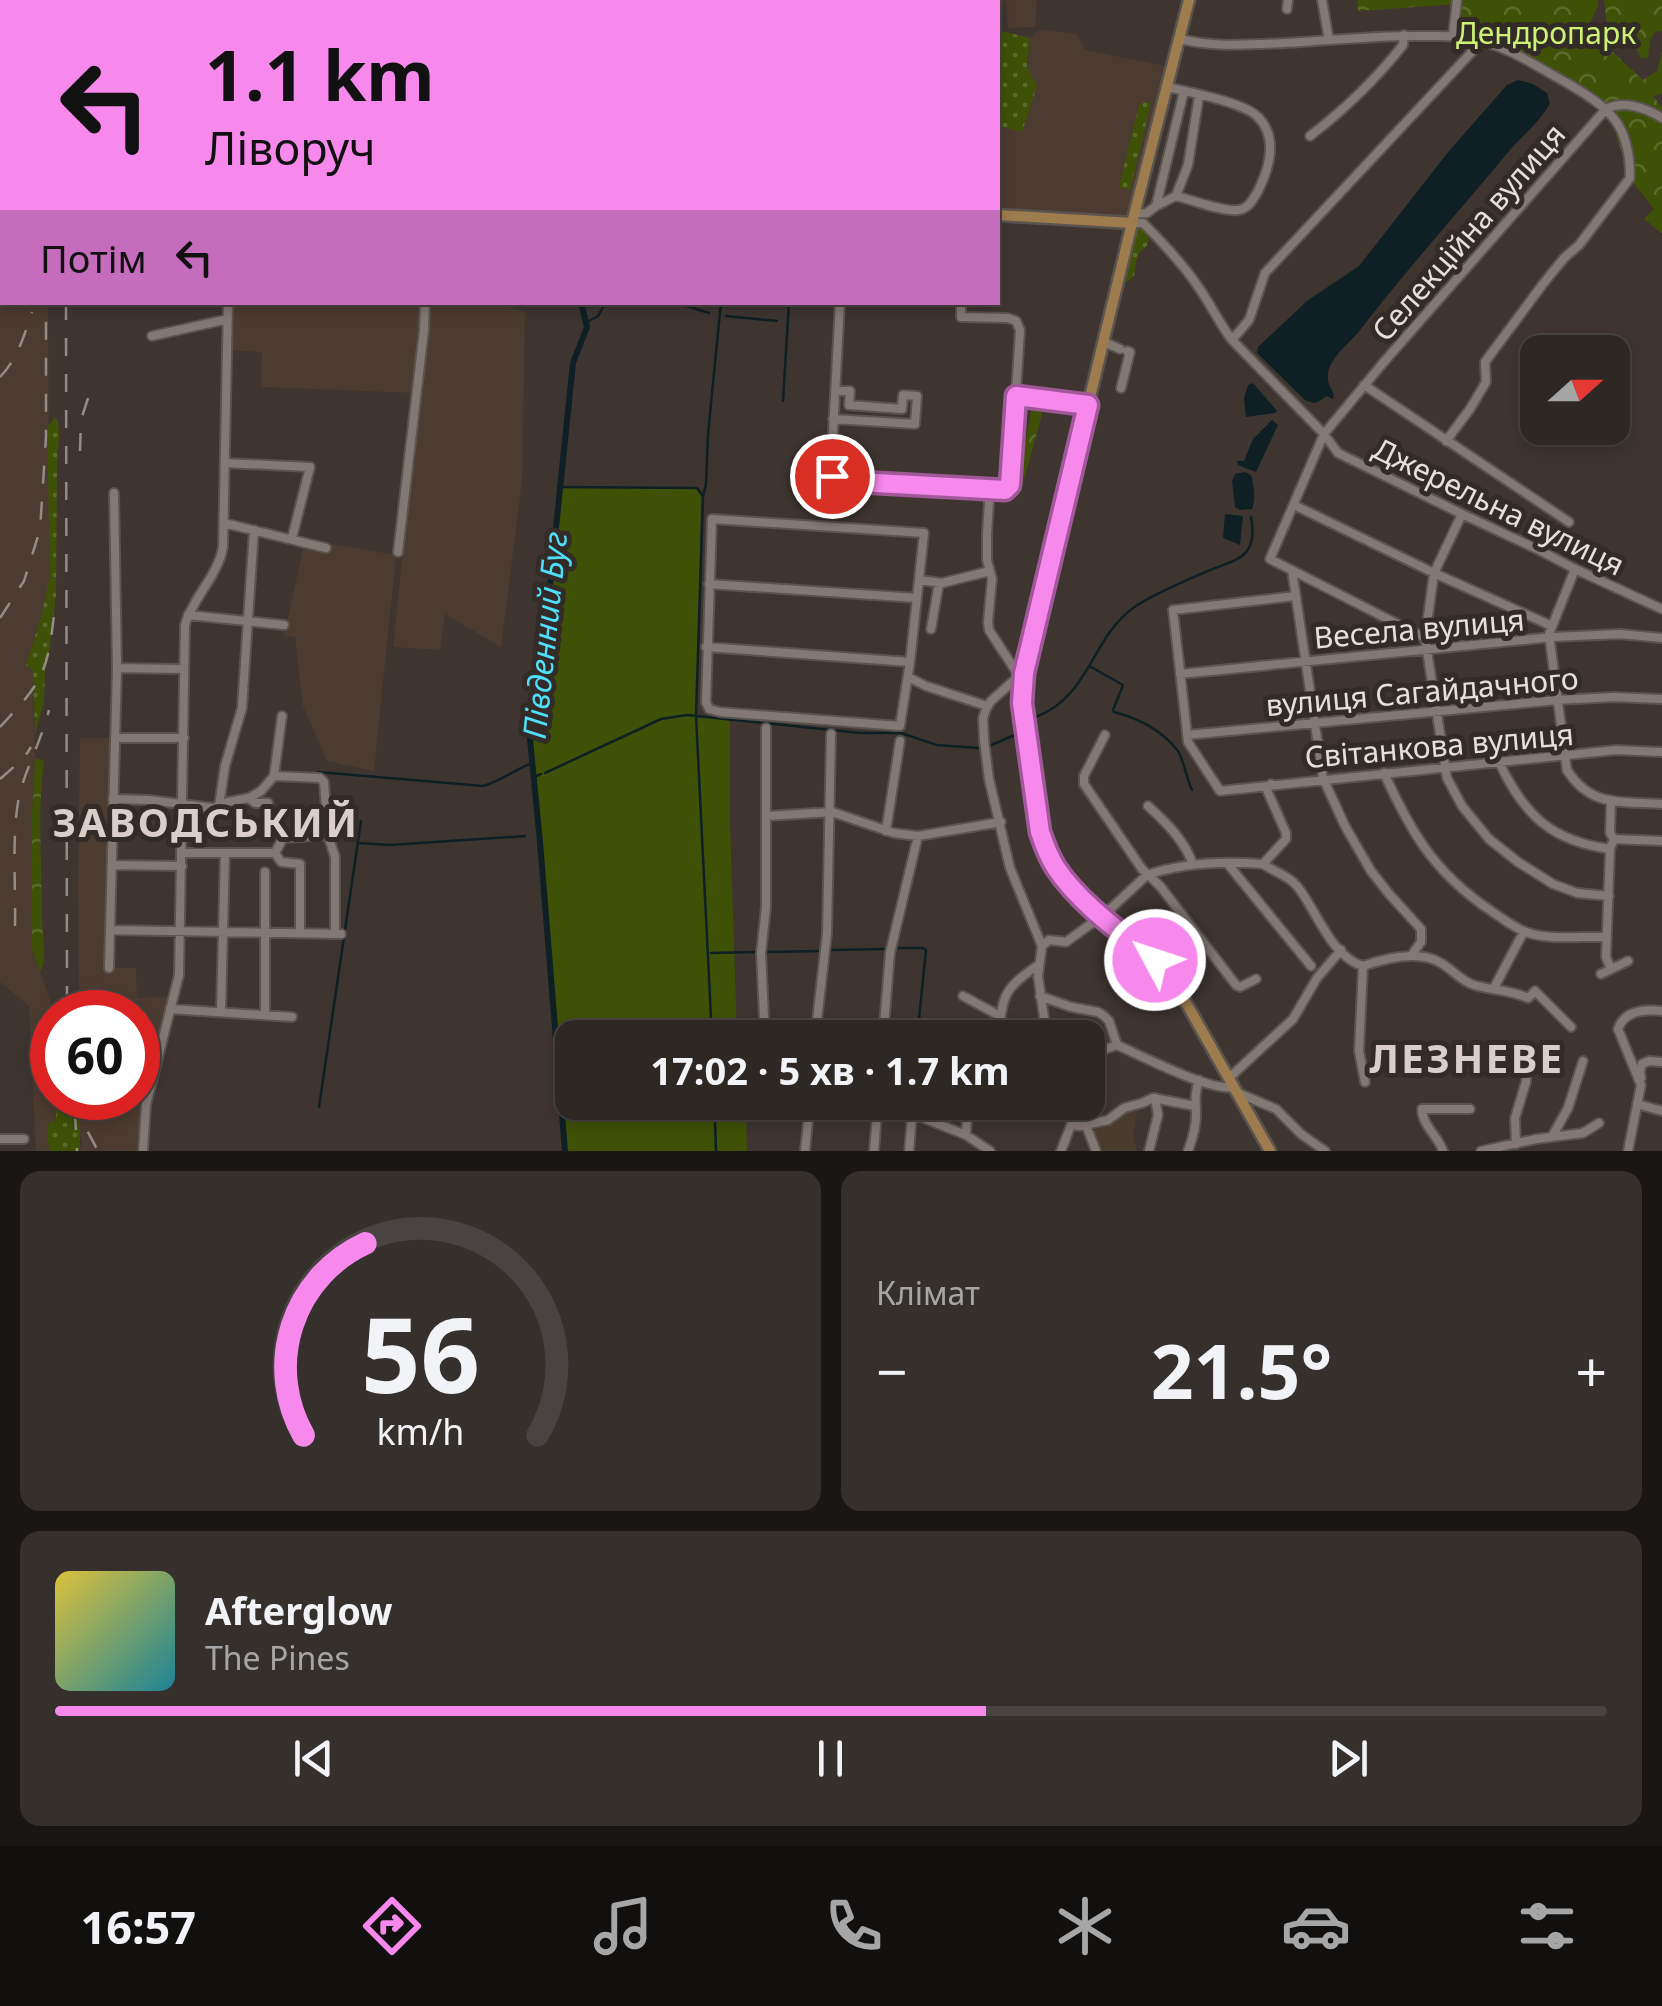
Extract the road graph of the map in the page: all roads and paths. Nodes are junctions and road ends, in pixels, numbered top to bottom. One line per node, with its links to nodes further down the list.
1 (1190, 0): 6 (main road)
2 (1322, 0): 7 (street)
3 (1457, 0): 5 (street)
4 (1404, 35): 5 (street); 7 (street); 14 (street)
5 (1454, 35): 8 (street)
6 (1179, 39): 7 (street); 9 (main road)
7 (1329, 40)
8 (1482, 41): 12 (street); 25 (street)
9 (1167, 87): 10 (street); 18 (main road)
10 (1184, 92): 11 (street); 16 (street)
11 (1199, 96): 15 (street); 15 (street)
12 (1606, 109): 13 (street); 27 (street, Селекційна вулиця); 34 (street)
13 (1662, 118)
14 (1310, 136)
15 (1176, 196): 16 (street)
16 (1155, 208): 18 (street)
17 (1000, 215): 18 (main road)
18 (1133, 218): 25 (street, Джерельна вулиця); 26 (main road)
19 (228, 305): 23 (street)
20 (425, 305): 45 (street)
21 (840, 305): 29 (street)
22 (962, 305): 30 (street)
23 (228, 319): 24 (street); 35 (street)
24 (152, 336)
25 (1232, 340): 33 (street, Джерельна вулиця)
26 (1104, 342): 28 (street); 31 (main road)
27 (1364, 385): 33 (street, Селекційна вулиця); 34 (street)
28 (1121, 388)
29 (835, 391): 32 (street); 32 (street)
30 (1016, 396): 31 (street); 32 (street)
31 (1088, 405): 72 (main road)
32 (834, 418)
33 (1324, 434): 38 (street, Селекційна вулиця); 39 (street, Джерельна вулиця)
34 (1446, 441): 41 (street)
35 (225, 463): 40 (street); 43 (street)
36 (114, 493): 68 (street)
37 (990, 502): 48 (street)
38 (1294, 505): 47 (street, Селекційна вулиця); 49 (street)
39 (1462, 514): 46 (street, Джерельна вулиця); 49 (street)
40 (224, 522): 42 (street); 56 (street)
41 (1569, 522)
42 (254, 530): 43 (street); 57 (street)
43 (292, 538): 44 (street)
44 (326, 548)
45 (398, 552)
46 (1574, 569): 55 (street, Джерельна вулиця); 59 (street)
47 (1292, 570): 53 (street); 61 (street)
48 (990, 571): 51 (street); 72 (street)
49 (1434, 573): 59 (street); 61 (street)
50 (918, 580): 51 (street); 52 (street); 54 (street)
51 (938, 583): 60 (street)
52 (709, 584): 54 (street); 64 (street)
53 (1296, 596): 66 (street); 70 (street)
54 (916, 598): 67 (street)
55 (1662, 610)
56 (188, 615): 57 (street); 69 (street)
57 (247, 620): 58 (street); 100 (street)
58 (284, 625)
59 (1552, 626): 63 (street)
60 (931, 628)
61 (1425, 638): 65 (street)
62 (1662, 638): 63 (street, Весела вулиця)
63 (1549, 639): 65 (street, Весела вулиця); 74 (street)
64 (706, 647): 67 (street); 71 (street)
65 (1428, 648): 66 (street, Весела вулиця); 76 (street)
66 (1304, 661): 70 (street, Весела вулиця); 78 (street)
67 (910, 662): 71 (street)
68 (118, 668): 69 (street); 83 (street)
69 (184, 668): 84 (street)
70 (1180, 674): 82 (street)
71 (908, 677): 75 (street)
72 (1021, 677): 75 (street); 121 (main road)
73 (1662, 698): 74 (street, вулиця Сагайдачного)
74 (1557, 700): 76 (street, вулиця Сагайдачного); 87 (street)
75 (987, 706): 104 (street)
76 (1436, 712): 78 (street, вулиця Сагайдачного); 89 (street)
77 (282, 716): 91 (street)
78 (1314, 723): 82 (street, вулиця Сагайдачного); 92 (street)
79 (766, 728): 103 (street)
80 (831, 734): 102 (street)
81 (1105, 735): 119 (street)
82 (1187, 735): 93 (street, Світанкова вулиця)
83 (116, 738): 84 (street); 95 (street)
84 (184, 738): 97 (street)
85 (900, 741): 105 (street)
86 (1662, 752): 87 (street, Світанкова вулиця)
87 (1564, 756): 88 (street, Світанкова вулиця); 96 (street)
88 (1499, 762): 89 (street, Світанкова вулиця); 109 (street)
89 (1444, 766): 90 (street, Світанкова вулиця); 120 (street)
90 (1384, 773): 92 (street, Світанкова вулиця); 127 (street)
91 (274, 776): 94 (street); 106 (street)
92 (1323, 778): 93 (street, Світанкова вулиця); 131 (street)
93 (1271, 784): 114 (street)
94 (249, 798): 98 (street); 100 (street)
95 (113, 799): 97 (street); 115 (street)
96 (1611, 802): 99 (street); 109 (street)
97 (183, 804): 100 (street); 111 (street)
98 (268, 804)
99 (1662, 804)
100 (219, 806)
101 (1148, 806): 116 (street)
102 (830, 812): 103 (street); 105 (street); 150 (street)
103 (766, 816): 149 (street)
104 (1000, 822): 107 (street); 129 (street)
105 (886, 831): 107 (street)
106 (328, 835): 110 (street); 126 (street)
107 (918, 836): 151 (street)
108 (1662, 841): 109 (street)
109 (1612, 844): 120 (street)
110 (276, 852): 112 (street); 126 (street)
111 (182, 853): 112 (street); 117 (street)
112 (225, 853): 124 (street)
113 (1227, 863): 114 (street); 116 (street); 134 (street)
114 (1263, 864): 130 (street)
115 (112, 865): 117 (street); 122 (street)
116 (1193, 865): 119 (street)
117 (182, 866): 123 (street)
118 (265, 872): 125 (street)
119 (1147, 875): 121 (street); 139 (street)
120 (1609, 896): 128 (street)
121 (1102, 916): 129 (street); 163 (main road)
122 (110, 930): 123 (street); 136 (street)
123 (181, 930): 124 (street); 143 (street)
124 (223, 930): 125 (street); 144 (street)
125 (265, 932): 126 (street); 146 (street)
126 (300, 932)
127 (1524, 932): 128 (street); 140 (street)
128 (1607, 937): 137 (street)
129 (1042, 946): 133 (street)
130 (1341, 950): 135 (street); 163 (street)
131 (1410, 956): 135 (street); 140 (street)
132 (1628, 960): 137 (street)
133 (1037, 966): 142 (street); 147 (street)
134 (1311, 966)
135 (1364, 966): 161 (street)
136 (109, 968)
137 (1611, 969): 138 (street)
138 (1600, 974)
139 (1256, 979)
140 (1494, 988): 154 (street)
141 (963, 996): 147 (street)
142 (1040, 996): 153 (street); 155 (street)
143 (170, 1009): 144 (street); 184 (street)
144 (221, 1011): 146 (street)
145 (1662, 1011): 162 (street)
146 (265, 1016): 148 (street)
147 (1000, 1016): 152 (street)
148 (292, 1017)
149 (764, 1020)
150 (818, 1020)
151 (884, 1020)
152 (1000, 1020)
153 (1044, 1020)
154 (1571, 1027)
155 (1118, 1045): 156 (street); 160 (street)
156 (1105, 1049)
157 (1527, 1058): 183 (street)
158 (1583, 1061): 180 (street)
159 (1662, 1062): 162 (street)
160 (1199, 1080): 163 (street); 166 (street)
161 (1365, 1082)
162 (1641, 1085): 165 (street)
163 (1234, 1086): 193 (main road); 194 (street)
164 (1155, 1098): 166 (street); 178 (street); 191 (street)
165 (1638, 1104): 168 (street); 197 (street)
166 (1195, 1106): 192 (street)
167 (1470, 1110): 195 (street)
168 (1662, 1111)
169 (808, 1120): 185 (street)
170 (877, 1120): 186 (street)
171 (912, 1120): 187 (street)
172 (923, 1120): 179 (street)
173 (967, 1120): 179 (street)
174 (1068, 1120): 176 (street)
175 (1084, 1120): 178 (street)
176 (1072, 1121): 178 (street); 189 (street)
177 (1599, 1123): 180 (street)
178 (1086, 1125): 190 (street)
179 (966, 1135): 188 (street)
180 (1551, 1137): 183 (street)
181 (0, 1139): 182 (street)
182 (24, 1139)
183 (1516, 1144): 196 (street)
184 (143, 1151)
185 (805, 1151)
186 (874, 1151)
187 (909, 1151)
188 (990, 1151)
189 (1060, 1151)
190 (1096, 1151)
191 (1149, 1151)
192 (1189, 1151)
193 (1270, 1151)
194 (1326, 1151)
195 (1443, 1151)
196 (1481, 1151)
197 (1628, 1151)

